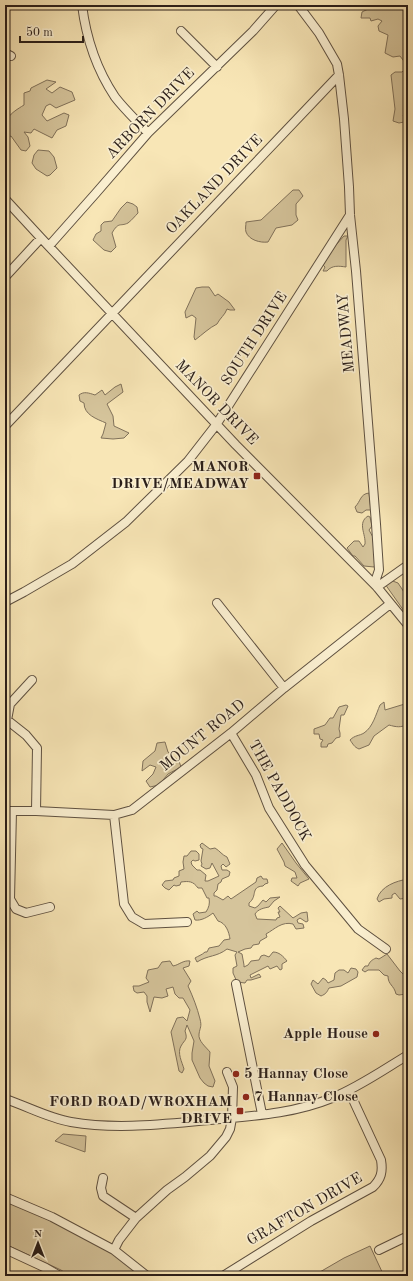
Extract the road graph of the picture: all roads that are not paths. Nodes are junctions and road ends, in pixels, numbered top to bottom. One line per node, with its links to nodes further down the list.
1 (82, 5): 7 (street)
2 (276, 5): 5 (street, ARBORN DRIVE)
3 (298, 5): 6 (street, MEADWAY)
4 (181, 31): 5 (street)
5 (217, 67): 7 (street, ARBORN DRIVE)
6 (339, 75): 9 (street, MEADWAY); 13 (street, OAKLAND DRIVE)
7 (148, 133): 11 (street, ARBORN DRIVE)
8 (5, 199): 10 (street, MANOR DRIVE)
9 (350, 216): 14 (street, SOUTH DRIVE); 17 (street, MEADWAY)
10 (41, 238): 11 (street, MANOR DRIVE); 12 (street)
11 (49, 246): 13 (street, MANOR DRIVE)
12 (5, 277)
13 (111, 314): 14 (street, MANOR DRIVE); 15 (street, OAKLAND DRIVE)
14 (216, 425): 17 (street, MANOR DRIVE); 18 (street, SOUTH DRIVE)
15 (5, 426)
16 (408, 565): 17 (street)
17 (377, 587): 20 (street, MANOR DRIVE)
18 (5, 602)
19 (217, 603): 23 (street)
20 (390, 604): 21 (street, MANOR DRIVE); 23 (street, MOUNT ROAD)
21 (408, 625)
22 (32, 680): 26 (street)
23 (284, 688): 24 (street, MOUNT ROAD)
24 (230, 733): 27 (street, MOUNT ROAD); 30 (street, THE PADDOCK)
25 (8, 811): 26 (street, MOUNT ROAD); 28 (street)
26 (36, 811): 27 (street, MOUNT ROAD)
27 (114, 815): 29 (street)
28 (50, 907)
29 (187, 922)
30 (386, 949)
31 (236, 984): 36 (street)
32 (408, 1055): 34 (street)
33 (227, 1072): 37 (street)
34 (349, 1091): 36 (street); 48 (street, GRAFTON DRIVE)
35 (5, 1099): 37 (street)
36 (262, 1114): 37 (street)
37 (232, 1118): 40 (street)
38 (103, 1178): 40 (street)
39 (5, 1197): 43 (street)
40 (136, 1218): 43 (street)
41 (408, 1236): 44 (street)
42 (5, 1249): 45 (street)
43 (114, 1250): 47 (street)
44 (379, 1250)
45 (45, 1272): 46 (street)
46 (60, 1276)
47 (147, 1276)
48 (224, 1276)

